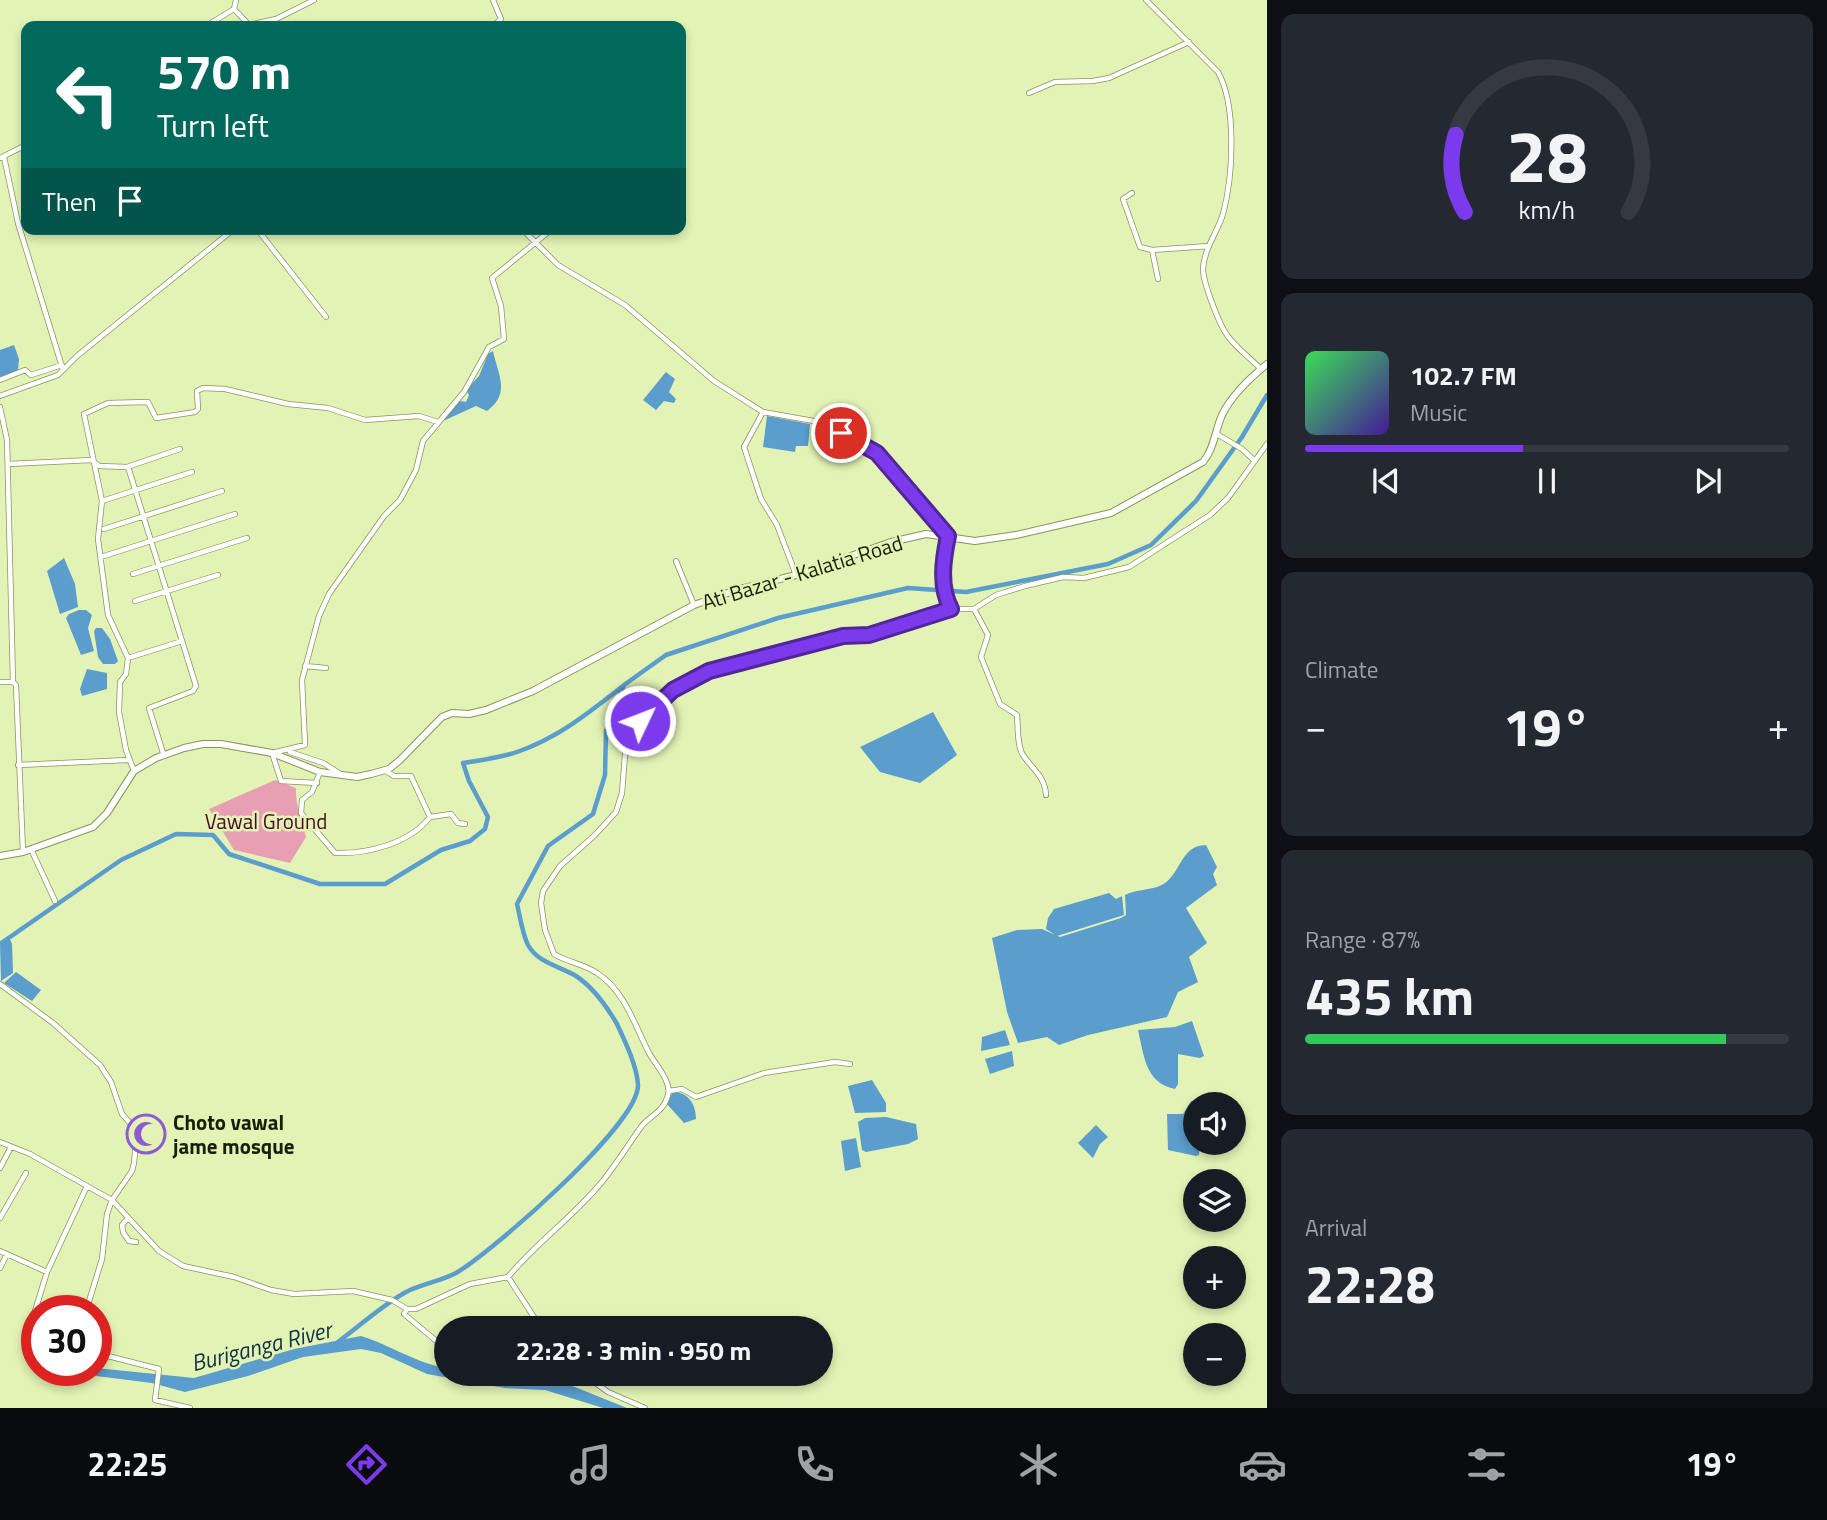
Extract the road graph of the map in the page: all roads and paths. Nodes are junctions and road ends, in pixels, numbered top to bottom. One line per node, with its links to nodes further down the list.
1 (236, 0): 5 (street)
2 (314, 0): 8 (street)
3 (493, 0): 9 (street)
4 (1146, 0): 10 (street)
5 (234, 9): 6 (street); 7 (street)
6 (214, 21)
7 (245, 21)
8 (268, 21)
9 (498, 21)
10 (1189, 42): 11 (street); 22 (street)
11 (1029, 93)
12 (21, 148): 13 (street)
13 (2, 158): 15 (street)
14 (1132, 193): 23 (street)
15 (21, 233)
16 (22, 235): 26 (street)
17 (227, 235): 26 (street)
18 (262, 235): 25 (street)
19 (530, 235): 21 (street)
20 (544, 235): 21 (street)
21 (537, 241): 31 (street); 32 (street)
22 (1210, 246): 23 (street); 27 (street)
23 (1152, 250): 24 (street)
24 (1158, 279)
25 (326, 317)
26 (63, 367): 28 (street); 29 (street)
27 (1265, 368): 33 (main road, Ati Bazar - Kalatia Road)
28 (0, 380)
29 (0, 396)
30 (0, 407): 38 (street)
31 (763, 412): 47 (street); 55 (street)
32 (438, 422): 37 (street); 63 (street)
33 (1217, 434): 36 (street); 47 (main road, Ati Bazar - Kalatia Road)
34 (1267, 444): 36 (street)
35 (180, 449): 39 (street)
36 (1255, 461): 60 (street)
37 (94, 462): 38 (street); 39 (street); 43 (street)
38 (8, 464): 66 (street)
39 (127, 467): 41 (street)
40 (192, 472): 41 (street)
41 (136, 490): 43 (street); 45 (street)
42 (222, 491): 45 (street)
43 (102, 501): 50 (street)
44 (235, 514): 49 (street)
45 (144, 515): 46 (street); 49 (street)
46 (104, 529)
47 (948, 536): 55 (main road, Ati Bazar - Kalatia Road); 59 (street)
48 (247, 538): 52 (street)
49 (151, 541): 50 (street); 52 (street)
50 (101, 557): 62 (street)
51 (676, 561): 58 (street)
52 (159, 566): 53 (street); 56 (street)
53 (133, 574)
54 (218, 575): 56 (street)
55 (796, 575): 58 (main road, Ati Bazar - Kalatia Road)
56 (167, 591): 57 (street); 61 (street)
57 (135, 601)
58 (694, 605): 72 (main road, Ati Bazar - Kalatia Road)
59 (951, 609): 60 (street); 86 (street)
60 (974, 609): 77 (street)
61 (182, 641): 62 (street); 69 (street)
62 (128, 659): 70 (street)
63 (305, 666): 64 (street); 67 (street)
64 (326, 668)
65 (0, 682): 66 (street)
66 (13, 682): 71 (street)
67 (286, 751): 68 (street); 75 (street)
68 (272, 753): 69 (main road); 74 (main road, Ati Bazar - Kalatia Road); 76 (street)
69 (164, 756): 73 (main road)
70 (128, 760): 71 (street); 73 (street)
71 (18, 765): 81 (street)
72 (384, 770): 75 (main road, Ati Bazar - Kalatia Road); 78 (street)
73 (134, 771): 80 (main road)
74 (320, 772): 75 (main road, Ati Bazar - Kalatia Road); 76 (street)
75 (343, 776)
76 (317, 783): 78 (street)
77 (1046, 795)
78 (430, 817): 79 (street)
79 (465, 824)
80 (31, 849): 81 (main road); 83 (street)
81 (23, 852): 82 (main road)
82 (0, 856)
83 (55, 901)
84 (0, 984): 92 (street)
85 (850, 1064): 86 (street)
86 (669, 1091): 100 (street)
87 (0, 1142): 88 (street)
88 (12, 1147): 89 (street); 91 (street)
89 (0, 1168)
90 (26, 1173): 93 (street)
91 (86, 1186): 92 (street); 99 (street)
92 (112, 1200): 94 (street); 102 (street)
93 (0, 1218)
94 (128, 1218): 95 (street); 103 (street)
95 (136, 1242)
96 (0, 1251): 97 (street)
97 (7, 1254): 98 (street); 99 (street)
98 (0, 1268)
99 (47, 1272): 101 (street)
100 (508, 1277): 103 (street); 104 (street)
101 (40, 1295)
102 (91, 1295)
103 (405, 1308): 105 (street)
104 (533, 1316)
105 (434, 1339)
106 (112, 1357): 108 (street)
107 (600, 1386): 109 (street)
108 (190, 1408)
109 (645, 1408)

